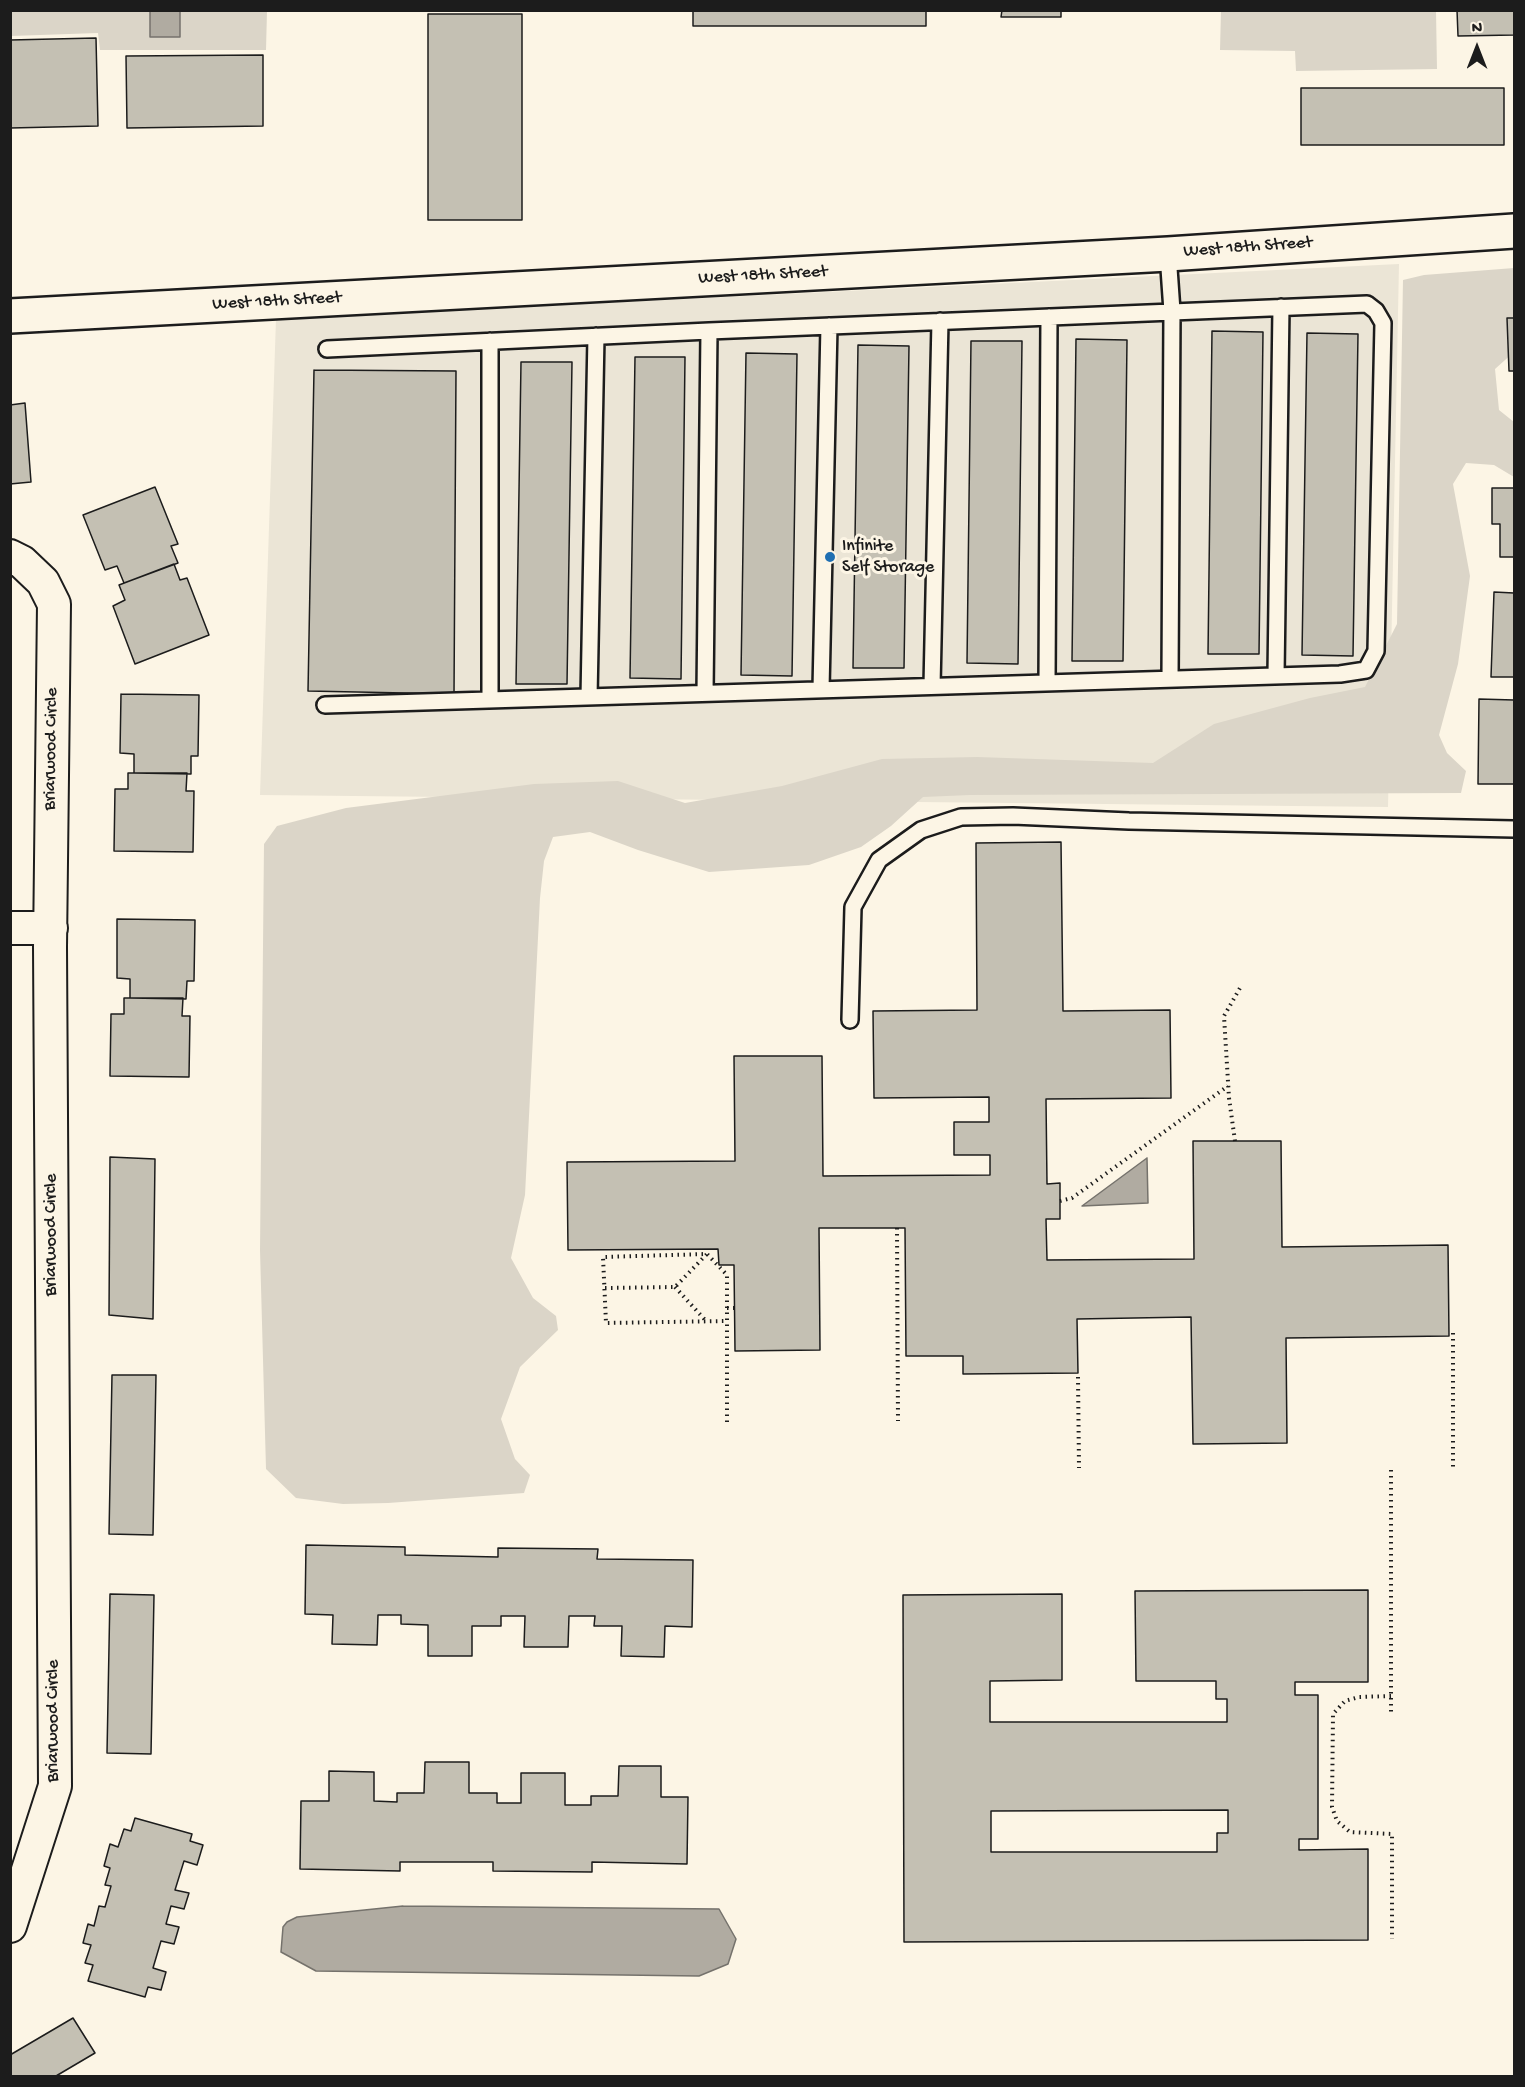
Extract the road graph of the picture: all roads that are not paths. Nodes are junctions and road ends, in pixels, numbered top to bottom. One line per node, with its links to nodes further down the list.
1 (1515, 231): 2 (street, West 18th Street)
2 (1168, 254): 4 (lane); 5 (street, West 18th Street)
3 (1281, 307): 4 (lane); 14 (lane); 14 (lane)
4 (1172, 311): 6 (lane); 15 (lane)
5 (10, 316)
6 (1049, 317): 7 (lane); 16 (lane)
7 (940, 321): 8 (lane); 17 (lane)
8 (830, 326): 9 (lane); 18 (lane)
9 (709, 331): 10 (lane); 19 (lane)
10 (596, 336): 11 (lane); 20 (lane)
11 (490, 341): 12 (lane); 21 (lane)
12 (327, 349)
13 (10, 556): 25 (street, Briarwood Circle)
14 (1276, 675): 15 (lane)
15 (1170, 679): 16 (lane)
16 (1047, 682): 17 (lane)
17 (932, 686): 18 (lane)
18 (821, 689): 19 (lane)
19 (705, 693): 20 (lane)
20 (589, 697): 21 (lane)
21 (490, 700): 22 (lane)
22 (325, 705)
23 (1515, 828): 26 (lane)
24 (10, 928): 25 (street)
25 (51, 928): 27 (street, Briarwood Circle)
26 (850, 1020)
27 (10, 1926)

